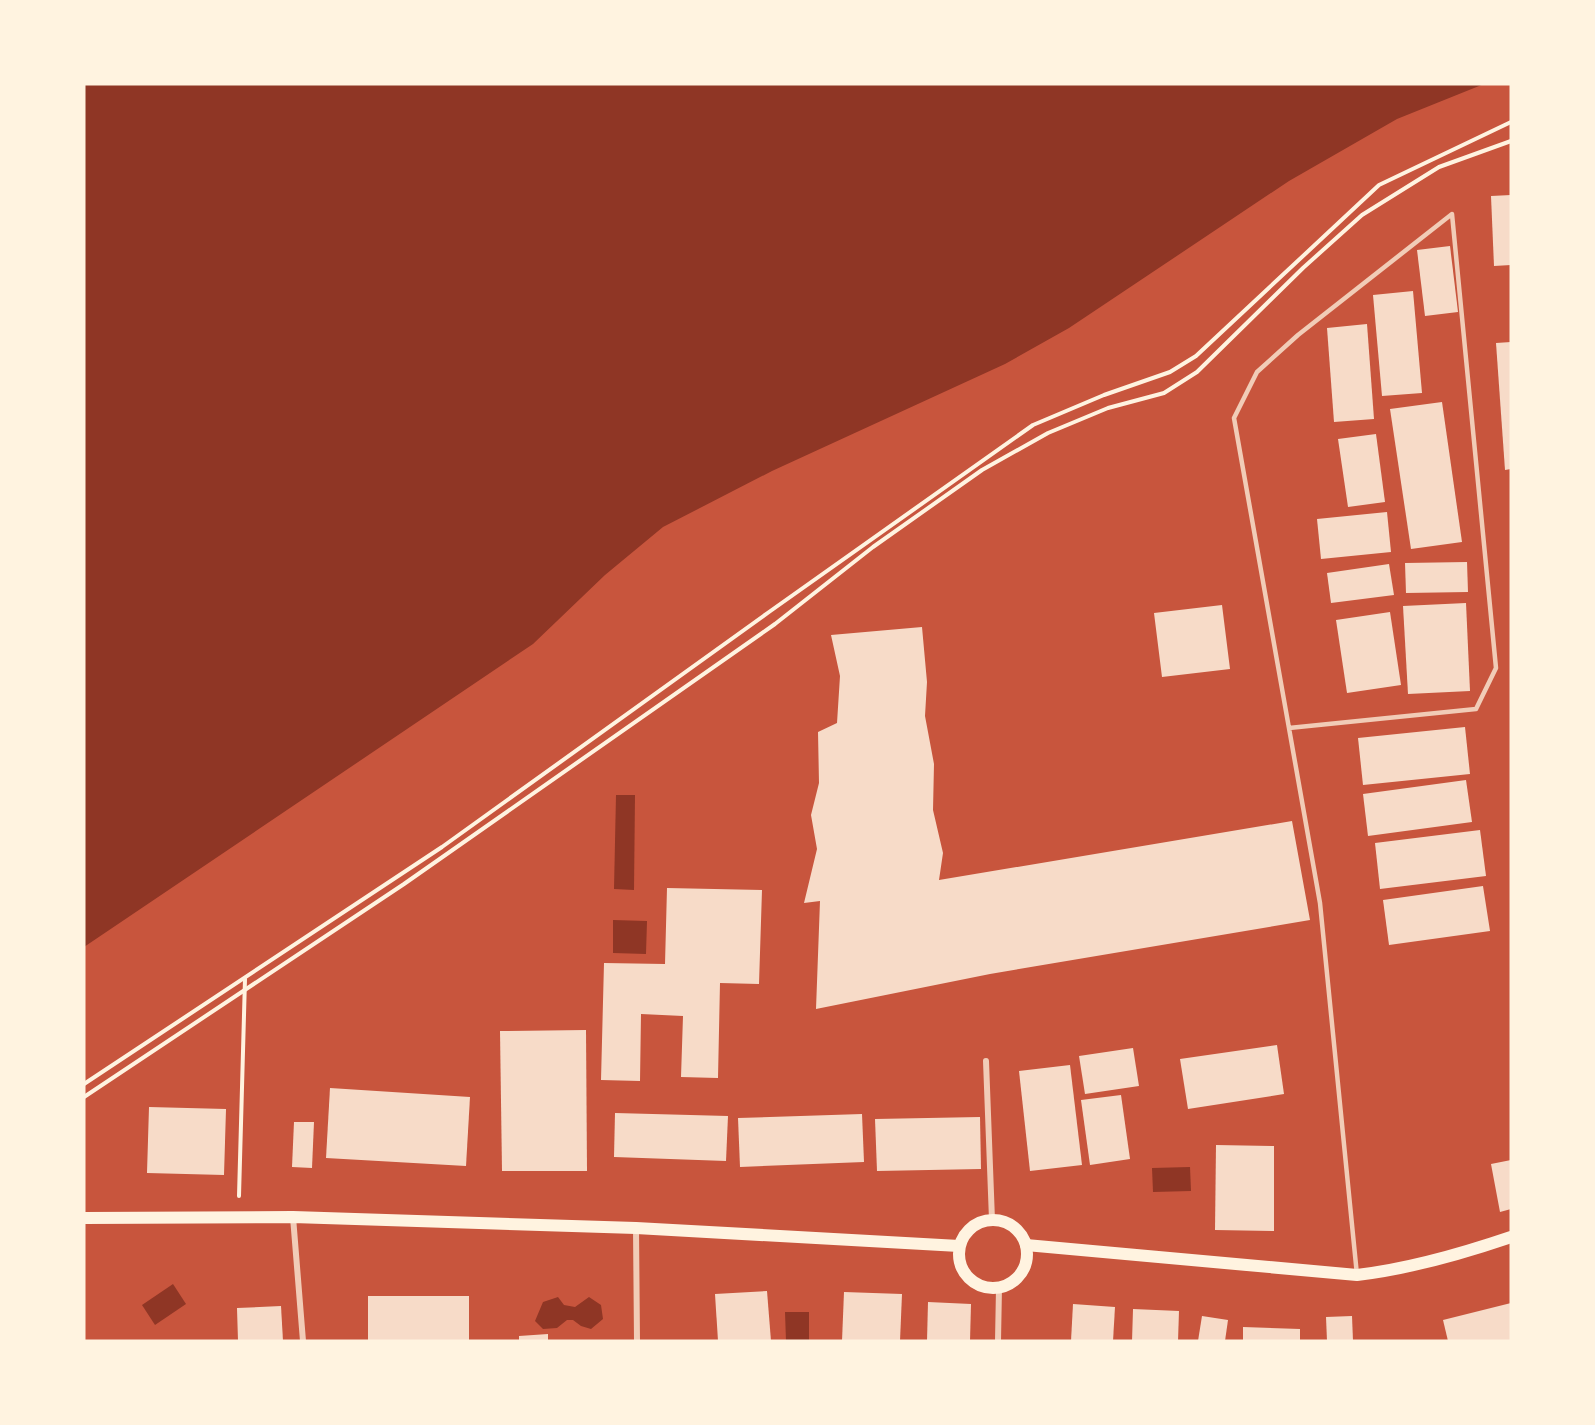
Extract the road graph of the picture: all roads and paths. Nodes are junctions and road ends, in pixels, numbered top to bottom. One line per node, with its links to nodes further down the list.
1 (1511, 122): 4 (path)
2 (1511, 141): 5 (path)
3 (1289, 728): 3 (lane); 17 (lane)
4 (245, 979): 5 (path); 7 (path)
5 (245, 989): 8 (path); 11 (path)
6 (986, 1062): 12 (street)
7 (84, 1084)
8 (84, 1097)
9 (293, 1217): 11 (main road); 13 (main road); 19 (street)
10 (84, 1218): 11 (main road)
11 (239, 1218)
12 (992, 1220): 15 (main road); 16 (main road)
13 (636, 1228): 16 (main road); 20 (street)
14 (1511, 1237): 17 (main road)
15 (1026, 1245): 17 (main road); 18 (main road)
16 (959, 1246): 18 (main road)
17 (1357, 1275)
18 (999, 1288): 21 (street)
19 (303, 1341)
20 (637, 1341)
21 (998, 1341)

